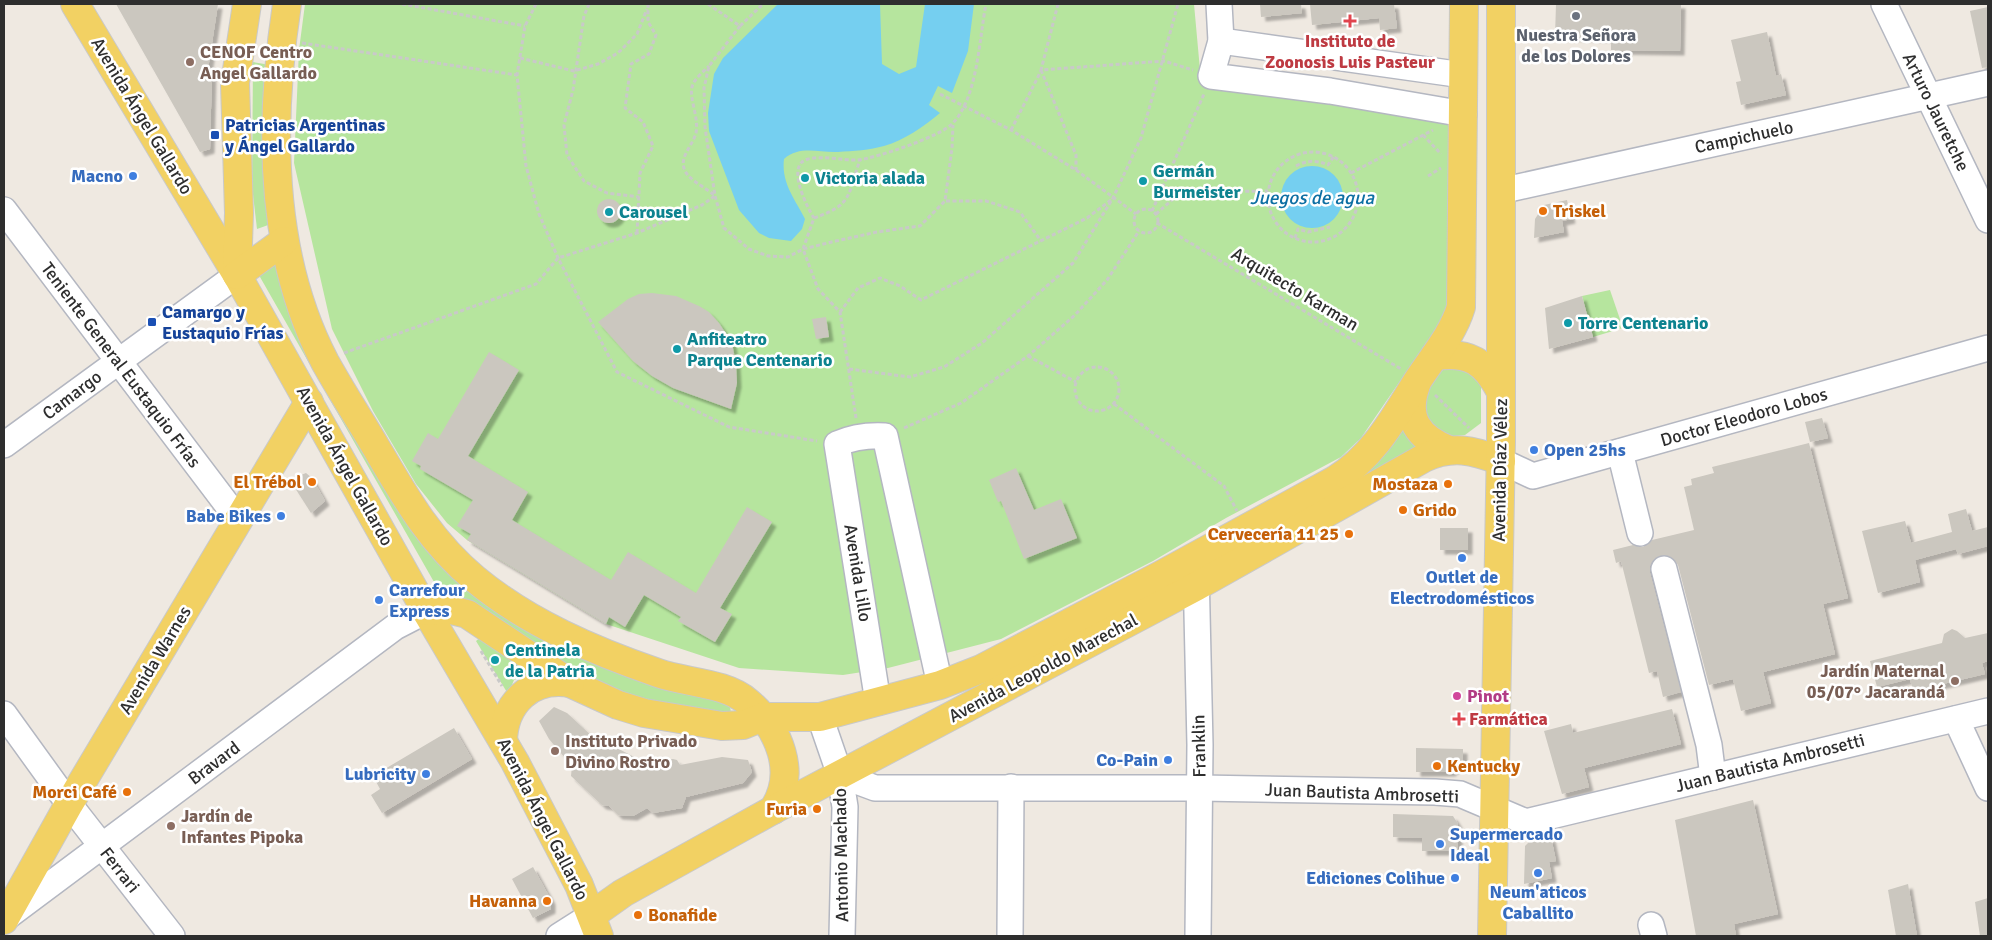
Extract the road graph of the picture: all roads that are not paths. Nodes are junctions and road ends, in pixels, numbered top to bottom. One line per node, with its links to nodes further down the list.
1 (75, 4): 20 (main road, Avenida Ángel Gallardo)
2 (247, 4): 10 (main road)
3 (287, 4): 9 (main road)
4 (1219, 4): 8 (street)
5 (1464, 4): 11 (main road)
6 (1501, 4): 15 (main road, Avenida Díaz Vélez)
7 (1884, 4): 13 (street, Arturo Jauretche)
8 (1220, 41): 11 (street); 14 (street)
9 (280, 50): 10 (main road); 19 (main road)
10 (239, 53): 20 (main road)
11 (1463, 75): 14 (main road)
12 (1988, 83): 13 (street, Campichuelo)
13 (1929, 97): 15 (street, Campichuelo); 17 (street, Arturo Jauretche)
14 (1464, 114): 18 (main road)
15 (1500, 191): 18 (main road); 25 (main road, Avenida Díaz Vélez)
16 (4, 210): 23 (street, Teniente General Eustaquio Frías)
17 (1988, 220)
18 (1463, 224): 22 (main road)
19 (284, 241): 20 (main road); 43 (main road)
20 (237, 275): 23 (street, Camargo); 26 (main road, Avenida Ángel Gallardo)
21 (1987, 353): 29 (street, Doctor Eleodoro Lobos)
22 (1435, 356): 24 (main road, Avenida Leopoldo Marechal); 25 (main road)
23 (118, 360): 27 (street, Camargo); 31 (street, Teniente General Eustaquio Frías)
24 (1419, 379): 28 (main road); 33 (main road, Avenida Leopoldo Marechal)
25 (1501, 392): 30 (main road, Avenida Díaz Vélez)
26 (309, 402): 31 (main road, Avenida Warnes); 36 (main road, Avenida Ángel Gallardo)
27 (4, 445)
28 (1449, 450): 30 (main road, Avenida Leopoldo Marechal); 35 (main road, Avenida Leopoldo Marechal)
29 (1620, 452): 30 (street, Doctor Eleodoro Lobos); 32 (street)
30 (1500, 462): 53 (main road, Avenida Díaz Vélez)
31 (238, 519): 52 (main road, Avenida Warnes)
32 (1640, 533)
33 (1196, 557): 35 (street, Franklin); 38 (main road, Avenida Leopoldo Marechal)
34 (1664, 569): 47 (street)
35 (1197, 586): 48 (main road, Avenida Leopoldo Marechal); 50 (street, Franklin)
36 (426, 612): 37 (main road); 46 (main road, Avenida Ángel Gallardo); 55 (street, Bravard)
37 (570, 684): 43 (main road, Avenida Leopoldo Marechal); 46 (main road)
38 (940, 685): 40 (main road, Avenida Leopoldo Marechal); 40 (street, Avenida Lillo)
39 (1988, 695): 47 (street)
40 (878, 702): 44 (main road, Avenida Leopoldo Marechal)
41 (1988, 711): 45 (street, Juan Bautista Ambrosetti)
42 (4, 714): 52 (street, Ferrari)
43 (763, 717): 44 (main road, Avenida Leopoldo Marechal); 54 (main road)
44 (820, 717): 48 (street, Antonio Machado)
45 (1956, 719): 47 (street, Juan Bautista Ambrosetti); 51 (street)
46 (503, 741): 57 (main road, Avenida Ángel Gallardo)
47 (1711, 762): 53 (street, Juan Bautista Ambrosetti)
48 (840, 775): 49 (street, Juan Bautista Ambrosetti); 54 (main road, Avenida Leopoldo Marechal); 60 (street, Antonio Machado)
49 (1011, 787): 50 (street, Juan Bautista Ambrosetti); 61 (street)
50 (1200, 788): 53 (street, Juan Bautista Ambrosetti); 62 (street, Franklin)
51 (1988, 788)
52 (69, 804): 55 (street, Ferrari); 56 (main road, Avenida Warnes)
53 (1493, 808): 63 (main road, Avenida Díaz Vélez)
54 (773, 810): 57 (main road, Avenida Leopoldo Marechal)
55 (102, 847): 56 (street, Bravard); 58 (street, Ferrari)
56 (4, 919)
57 (596, 926): 59 (street)
58 (172, 936)
59 (559, 936)
60 (842, 936)
61 (1010, 936)
62 (1198, 936)
63 (1492, 936)

